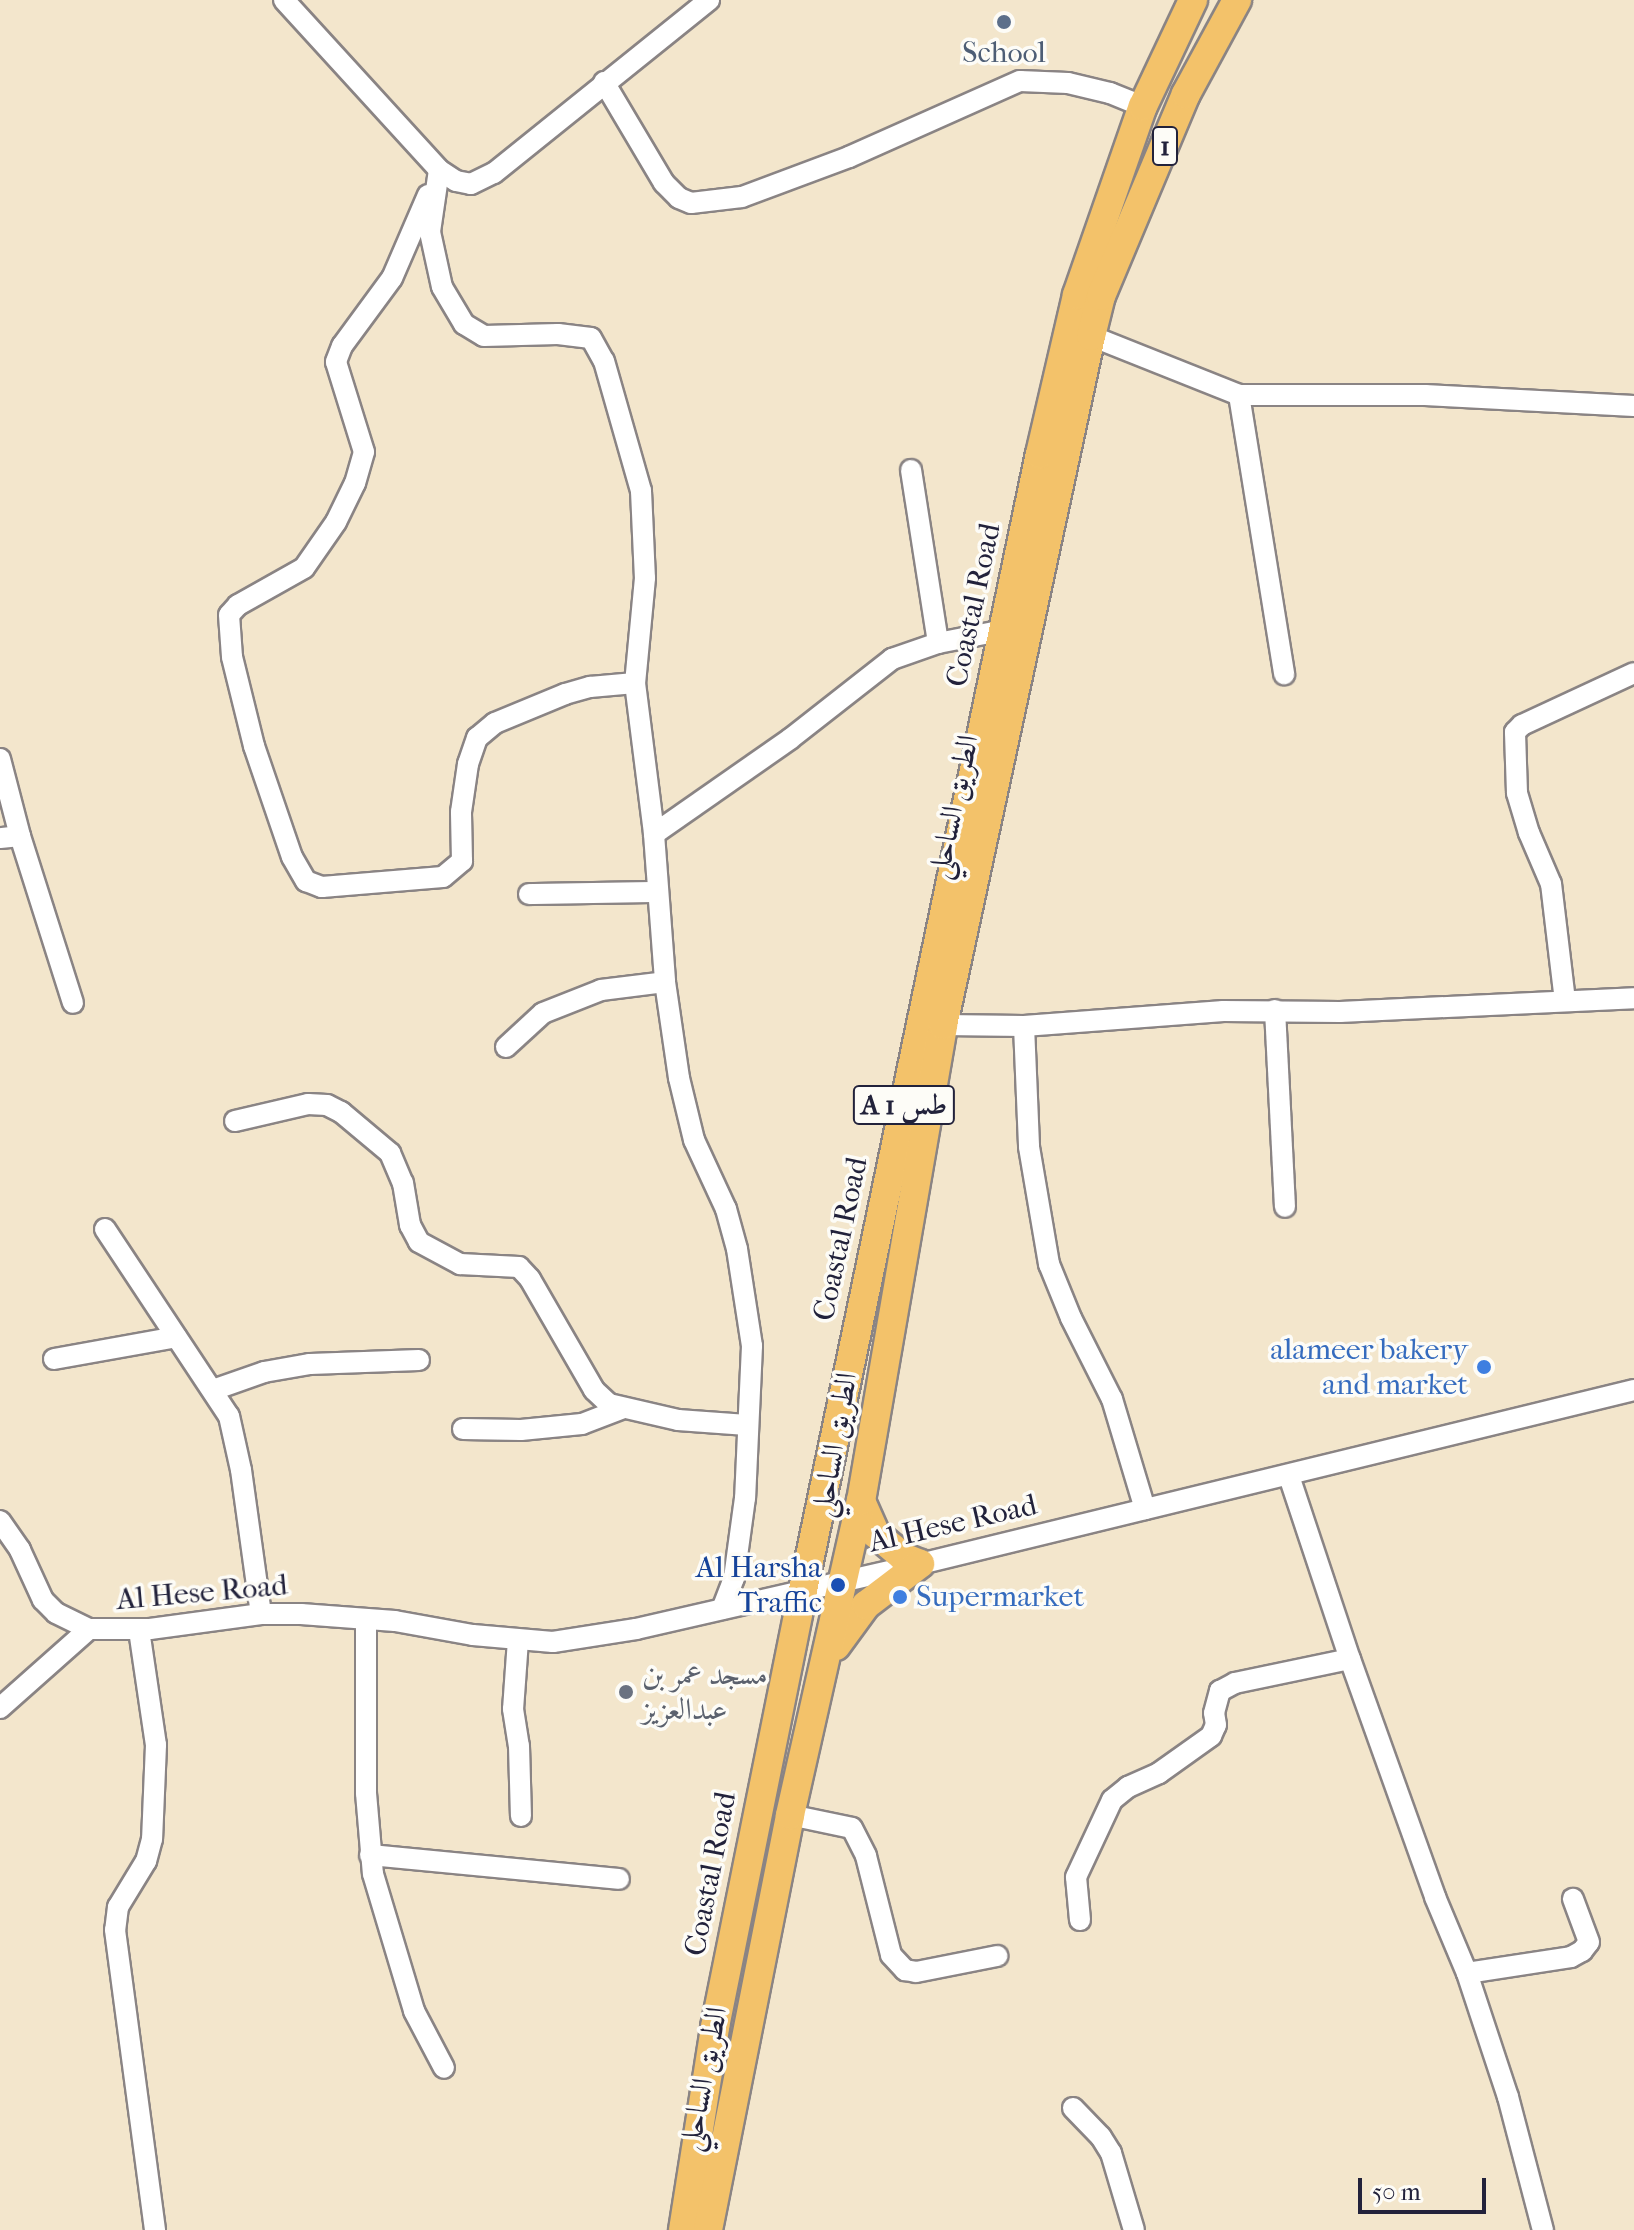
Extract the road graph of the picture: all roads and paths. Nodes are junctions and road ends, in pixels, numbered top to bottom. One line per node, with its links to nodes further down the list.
1 (284, 0): 7 (street)
2 (709, 0): 5 (street)
3 (1237, 0): 8 (highway, 1)
4 (1185, 6): 6 (highway, Coastal Road / A 1 طس)
5 (604, 82): 6 (street); 7 (street)
6 (1143, 106): 13 (highway, Coastal Road / A 1 طس)
7 (439, 170): 17 (street); 17 (street)
8 (1101, 296): 9 (highway, الطريق الساحلي / A 1 طس)
9 (1091, 336): 10 (street); 28 (highway, الطريق الساحلي / A 1 طس)
10 (1239, 395): 11 (street); 16 (street)
11 (1634, 406)
12 (911, 470): 14 (street)
13 (1004, 630): 14 (street); 48 (highway, Coastal Road / A 1 طس)
14 (938, 643): 19 (street)
15 (1634, 673): 25 (street)
16 (1284, 674)
17 (635, 683): 19 (street)
18 (0, 759): 20 (street)
19 (654, 834): 21 (street)
20 (10, 837): 26 (street)
21 (657, 892): 22 (street); 23 (street)
22 (529, 894)
23 (665, 982): 30 (street); 40 (street)
24 (1634, 998): 25 (street)
25 (1565, 1001): 27 (street)
26 (73, 1003)
27 (1275, 1010): 29 (street); 32 (street)
28 (943, 1025): 29 (street); 43 (highway, الطريق الساحلي / A 1 طس)
29 (1024, 1026): 44 (street)
30 (506, 1047)
31 (235, 1121): 39 (street)
32 (1285, 1207)
33 (105, 1229): 34 (street)
34 (176, 1337): 35 (street); 37 (street)
35 (54, 1359)
36 (419, 1360): 37 (street)
37 (213, 1390): 50 (street)
38 (1634, 1390): 42 (street, Al Hese Road)
39 (621, 1409): 40 (street); 41 (street)
40 (747, 1425): 49 (street)
41 (463, 1429)
42 (1289, 1476): 44 (street, Al Hese Road); 55 (street)
43 (861, 1501): 46 (highway); 47 (highway, الطريق الساحلي / A 1 طس)
44 (1145, 1509): 46 (street, Al Hese Road)
45 (0, 1521): 52 (street, Al Hese Road)
46 (920, 1564): 47 (street, Al Hese Road); 56 (highway)
47 (843, 1580): 48 (street, Al Hese Road); 56 (highway, الطريق الساحلي / A 1 طس)
48 (803, 1590): 49 (street, Al Hese Road); 69 (highway, Coastal Road / A 1 طس)
49 (722, 1609): 54 (street, Al Hese Road)
50 (261, 1614): 51 (street, Al Hese Road); 53 (street, Al Hese Road)
51 (366, 1619): 54 (street, Al Hese Road); 60 (street)
52 (89, 1629): 53 (street, Al Hese Road); 57 (street)
53 (139, 1630): 68 (street)
54 (518, 1640): 59 (street)
55 (1350, 1659): 63 (street); 65 (street)
56 (828, 1660): 58 (highway, الطريق الساحلي / A 1 طس)
57 (0, 1708)
58 (790, 1815): 64 (street); 70 (highway, الطريق الساحلي / A 1 طس)
59 (521, 1816)
60 (370, 1855): 61 (street); 66 (street)
61 (619, 1879)
62 (1573, 1899): 65 (street)
63 (1080, 1920)
64 (997, 1956)
65 (1467, 1973): 72 (street)
66 (444, 2068)
67 (1073, 2108): 71 (street)
68 (155, 2230)
69 (683, 2230)
70 (708, 2230)
71 (1134, 2230)
72 (1543, 2230)

